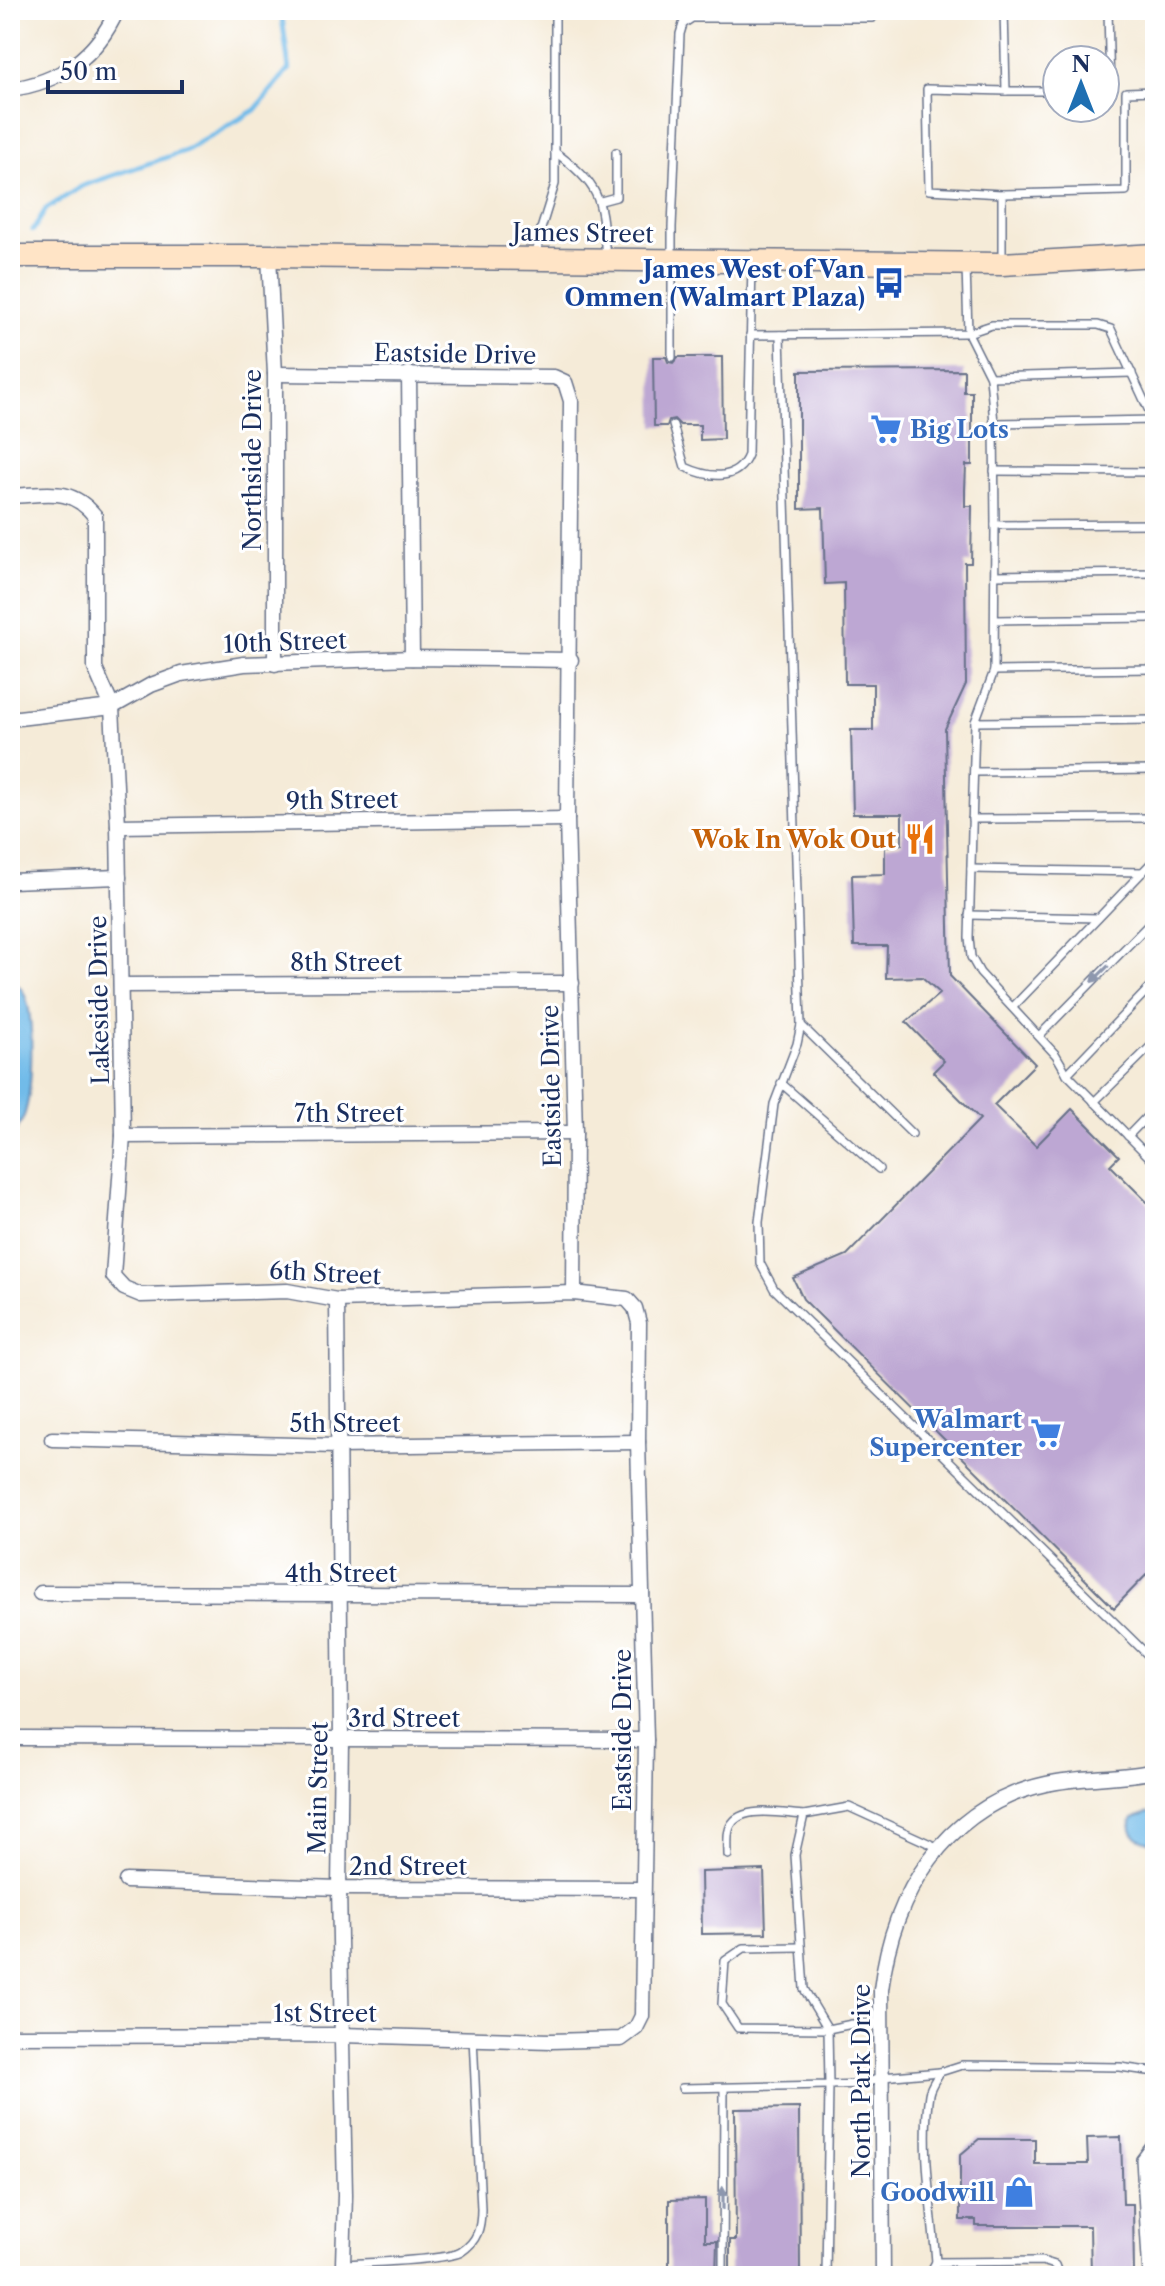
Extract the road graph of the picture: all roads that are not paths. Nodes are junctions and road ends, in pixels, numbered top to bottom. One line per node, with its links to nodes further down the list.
1 (117, 10): 8 (street)
2 (882, 10): 5 (lane)
3 (1004, 10): 9 (lane)
4 (1108, 10): 7 (lane)
5 (756, 14): 23 (lane)
6 (555, 17): 14 (lane)
7 (1108, 44)
8 (10, 89)
9 (1006, 91): 10 (lane); 16 (lane)
10 (1041, 91)
11 (1155, 91): 13 (lane)
12 (1121, 92): 13 (lane)
13 (1126, 92): 16 (lane)
14 (555, 152): 17 (lane); 21 (lane)
15 (616, 152): 17 (lane)
16 (1002, 194): 26 (lane)
17 (601, 201): 22 (lane)
18 (1155, 255): 26 (street, James Street)
19 (10, 256): 20 (street, James Street)
20 (269, 256): 21 (street, James Street); 32 (street, Northside Drive)
21 (535, 259): 22 (street, James Street)
22 (606, 260): 23 (street, James Street)
23 (671, 260): 24 (street, James Street); 30 (lane)
24 (752, 261): 25 (street, James Street); 28 (lane)
25 (966, 264): 26 (street, James Street); 27 (lane)
26 (1002, 264)
27 (968, 333): 29 (lane); 31 (lane); 34 (lane)
28 (750, 335): 29 (lane); 37 (lane)
29 (780, 335): 74 (lane)
30 (672, 357)
31 (1132, 373): 34 (lane); 35 (lane)
32 (275, 374): 33 (street, Eastside Drive); 49 (street, Northside Drive)
33 (409, 374): 47 (street); 48 (street, Eastside Drive)
34 (990, 377): 36 (lane)
35 (1154, 421): 36 (lane)
36 (994, 423): 38 (lane)
37 (673, 425)
38 (994, 471): 39 (lane); 42 (lane)
39 (1155, 472)
40 (10, 496): 52 (street)
41 (1155, 524): 42 (lane)
42 (995, 525): 44 (lane)
43 (1155, 573): 44 (lane)
44 (995, 575): 46 (lane)
45 (1155, 618): 46 (lane)
46 (995, 620): 51 (lane)
47 (412, 658): 48 (street, 10th Street); 49 (street, 10th Street)
48 (571, 660): 59 (street, Eastside Drive)
49 (275, 664): 52 (street, 10th Street)
50 (1155, 669): 51 (lane)
51 (994, 671): 55 (lane)
52 (112, 707): 53 (street, 10th Street); 61 (street, Lakeside Drive)
53 (10, 719)
54 (1155, 720): 55 (lane)
55 (975, 722): 57 (lane)
56 (1155, 770): 57 (lane)
57 (974, 772): 60 (lane)
58 (1155, 818): 60 (lane)
59 (567, 819): 61 (street, 9th Street); 71 (street, Eastside Drive)
60 (972, 819): 63 (lane)
61 (118, 826): 65 (street, Lakeside Drive)
62 (1155, 859): 64 (lane)
63 (971, 869): 64 (lane); 67 (lane)
64 (1143, 872): 68 (lane)
65 (119, 877): 66 (street); 72 (street, Lakeside Drive)
66 (10, 881)
67 (969, 915): 68 (lane); 73 (lane)
68 (1098, 918): 73 (lane)
69 (1155, 918): 75 (lane, one-way to 75)
70 (1155, 982): 77 (lane)
71 (572, 983): 72 (street, 8th Street); 81 (street, Eastside Drive)
72 (121, 985): 83 (street, Lakeside Drive)
73 (1013, 1007): 75 (lane)
74 (801, 1025): 78 (lane); 82 (lane)
75 (1039, 1036): 77 (lane)
76 (1155, 1042): 79 (lane)
77 (1067, 1074): 79 (lane)
78 (781, 1083): 86 (lane); 96 (lane)
79 (1094, 1102): 84 (lane)
80 (1155, 1108): 84 (lane)
81 (575, 1133): 83 (street, 7th Street); 88 (street, Eastside Drive)
82 (912, 1134)
83 (123, 1136): 87 (street, Lakeside Drive)
84 (1128, 1136): 85 (lane)
85 (1155, 1163)
86 (879, 1169)
87 (124, 1288): 89 (street, 6th Street)
88 (574, 1293): 89 (street, 6th Street); 91 (street, Eastside Drive)
89 (337, 1300): 92 (street, Main Street)
90 (52, 1439): 92 (street, 5th Street)
91 (638, 1442): 92 (street, 5th Street); 95 (street, Eastside Drive)
92 (337, 1446): 94 (street, Main Street)
93 (40, 1593): 94 (street, 4th Street)
94 (340, 1595): 95 (street, 4th Street); 98 (street, Main Street)
95 (642, 1595): 99 (street, Eastside Drive)
96 (1155, 1662)
97 (19, 1738): 98 (street, 3rd Street)
98 (341, 1740): 99 (street, 3rd Street); 105 (street, Main Street)
99 (646, 1740): 106 (street, Eastside Drive)
100 (1155, 1771): 102 (street, North Park Drive)
101 (804, 1815): 102 (lane); 103 (lane); 107 (lane)
102 (939, 1848): 108 (street, North Park Drive)
103 (728, 1855)
104 (126, 1881): 105 (street, 2nd Street)
105 (339, 1888): 106 (street, 2nd Street); 111 (street, Main Street)
106 (642, 1889): 109 (street, Eastside Drive)
107 (801, 1947): 110 (lane); 110 (lane)
108 (881, 2023): 110 (lane); 116 (street, North Park Drive)
109 (636, 2028): 113 (street, 1st Street)
110 (828, 2029): 117 (lane)
111 (341, 2035): 112 (street, 1st Street); 113 (street, 1st Street); 122 (street, Main Street)
112 (11, 2036)
113 (473, 2037): 122 (lane)
114 (940, 2072): 115 (lane); 116 (lane); 121 (lane)
115 (1155, 2072)
116 (882, 2077): 117 (lane); 125 (street, North Park Drive)
117 (829, 2085): 119 (lane); 124 (lane)
118 (682, 2088): 119 (lane)
119 (724, 2088): 123 (lane, one-way to 119)
120 (1155, 2148): 128 (lane)
121 (936, 2262): 126 (lane); 127 (lane)
122 (345, 2270)
123 (723, 2276)
124 (826, 2276)
125 (883, 2276)
126 (928, 2276)
127 (1059, 2276)
128 (1147, 2276)

